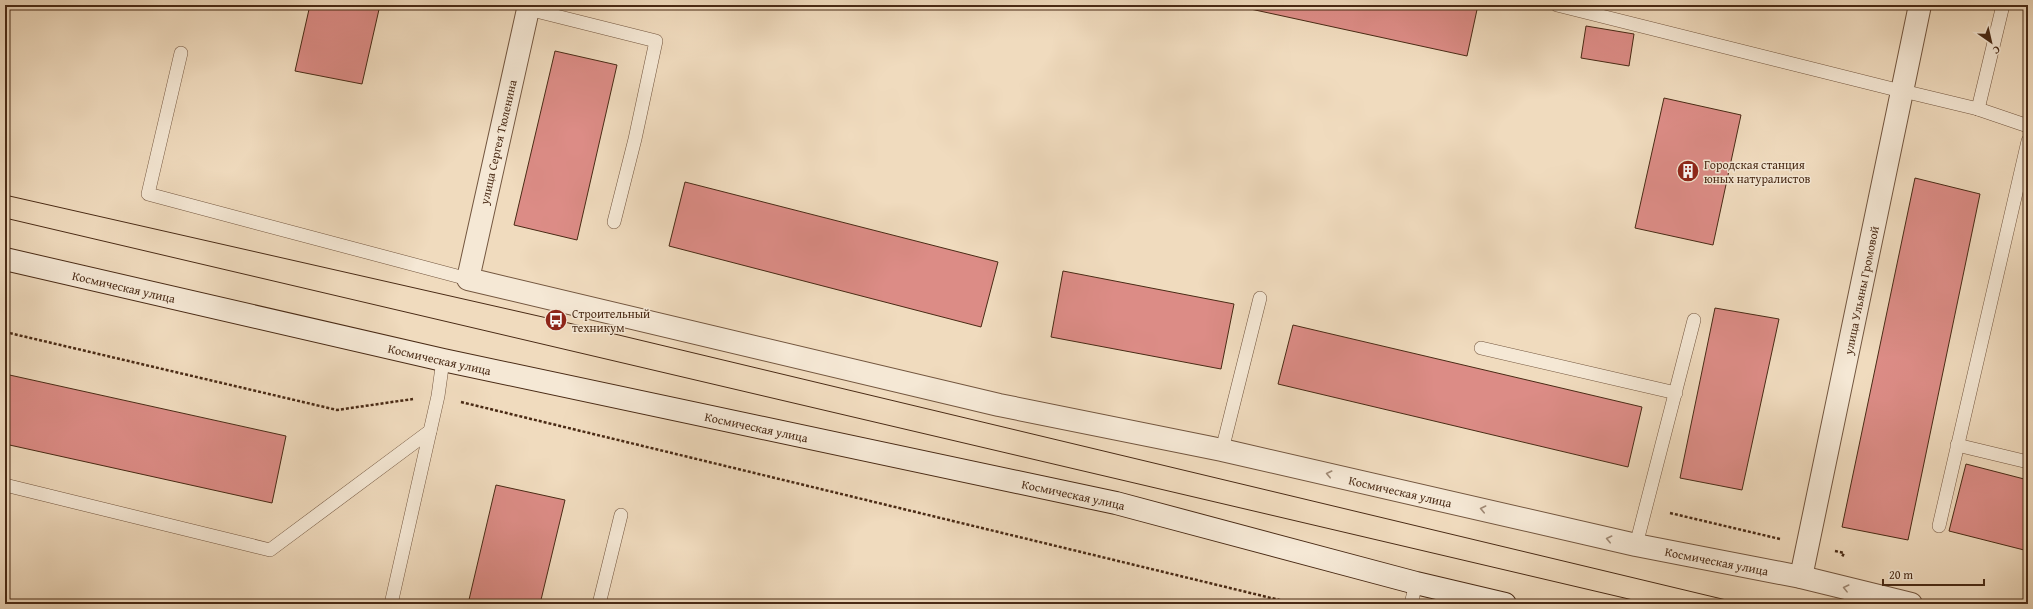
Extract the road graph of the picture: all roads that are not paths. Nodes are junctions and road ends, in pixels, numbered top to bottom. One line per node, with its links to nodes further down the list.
1 (1557, 5): 6 (lane)
2 (1920, 5): 6 (street, улица Ульяны Громовой)
3 (2003, 5): 7 (lane)
4 (529, 7): 10 (lane); 12 (street, улица Сергея Тюленина)
5 (181, 54): 12 (lane)
6 (1902, 91): 7 (lane); 26 (street, улица Ульяны Громовой)
7 (1978, 109): 8 (lane)
8 (2028, 126)
9 (2028, 141): 19 (lane)
10 (614, 222)
11 (5, 260): 16 (street, Космическая улица)
12 (468, 279): 20 (street, Космическая улица)
13 (1260, 298): 20 (lane)
14 (1694, 320): 17 (lane)
15 (1481, 348): 17 (lane)
16 (443, 360): 18 (lane); 27 (street, Космическая улица)
17 (1676, 393): 25 (lane)
18 (430, 431): 22 (lane); 28 (lane)
19 (1957, 445): 21 (lane); 24 (lane)
20 (1222, 450): 25 (street, Космическая улица, one-way to 20)
21 (2028, 462)
22 (5, 485)
23 (621, 515): 29 (lane)
24 (1939, 526)
25 (1636, 545): 26 (street, Космическая улица)
26 (1801, 577): 31 (street, Космическая улица, one-way to 26)
27 (1413, 594): 30 (street, Космическая улица)
28 (391, 604)
29 (599, 604)
30 (1505, 604)
31 (1911, 604)

